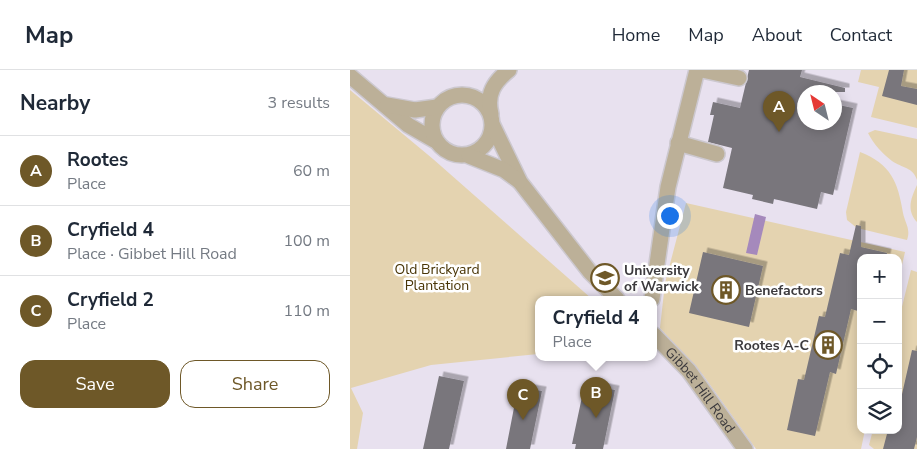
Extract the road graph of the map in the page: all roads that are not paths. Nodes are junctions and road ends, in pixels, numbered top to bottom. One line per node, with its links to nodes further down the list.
1 (697, 70): 10 (street)
2 (702, 70): 5 (street)
3 (504, 74): 8 (street)
4 (350, 76): 6 (street)
5 (740, 78)
6 (383, 104): 7 (street); 9 (street)
7 (437, 107): 8 (street); 9 (street)
8 (492, 121): 12 (street); 13 (street)
9 (434, 140): 12 (street)
10 (678, 143): 11 (street); 15 (street)
11 (716, 154)
12 (469, 156): 13 (street)
13 (520, 182): 14 (street)
14 (614, 296)
15 (652, 296)
16 (657, 338): 17 (street, Gibbet Hill Road)
17 (745, 449)

